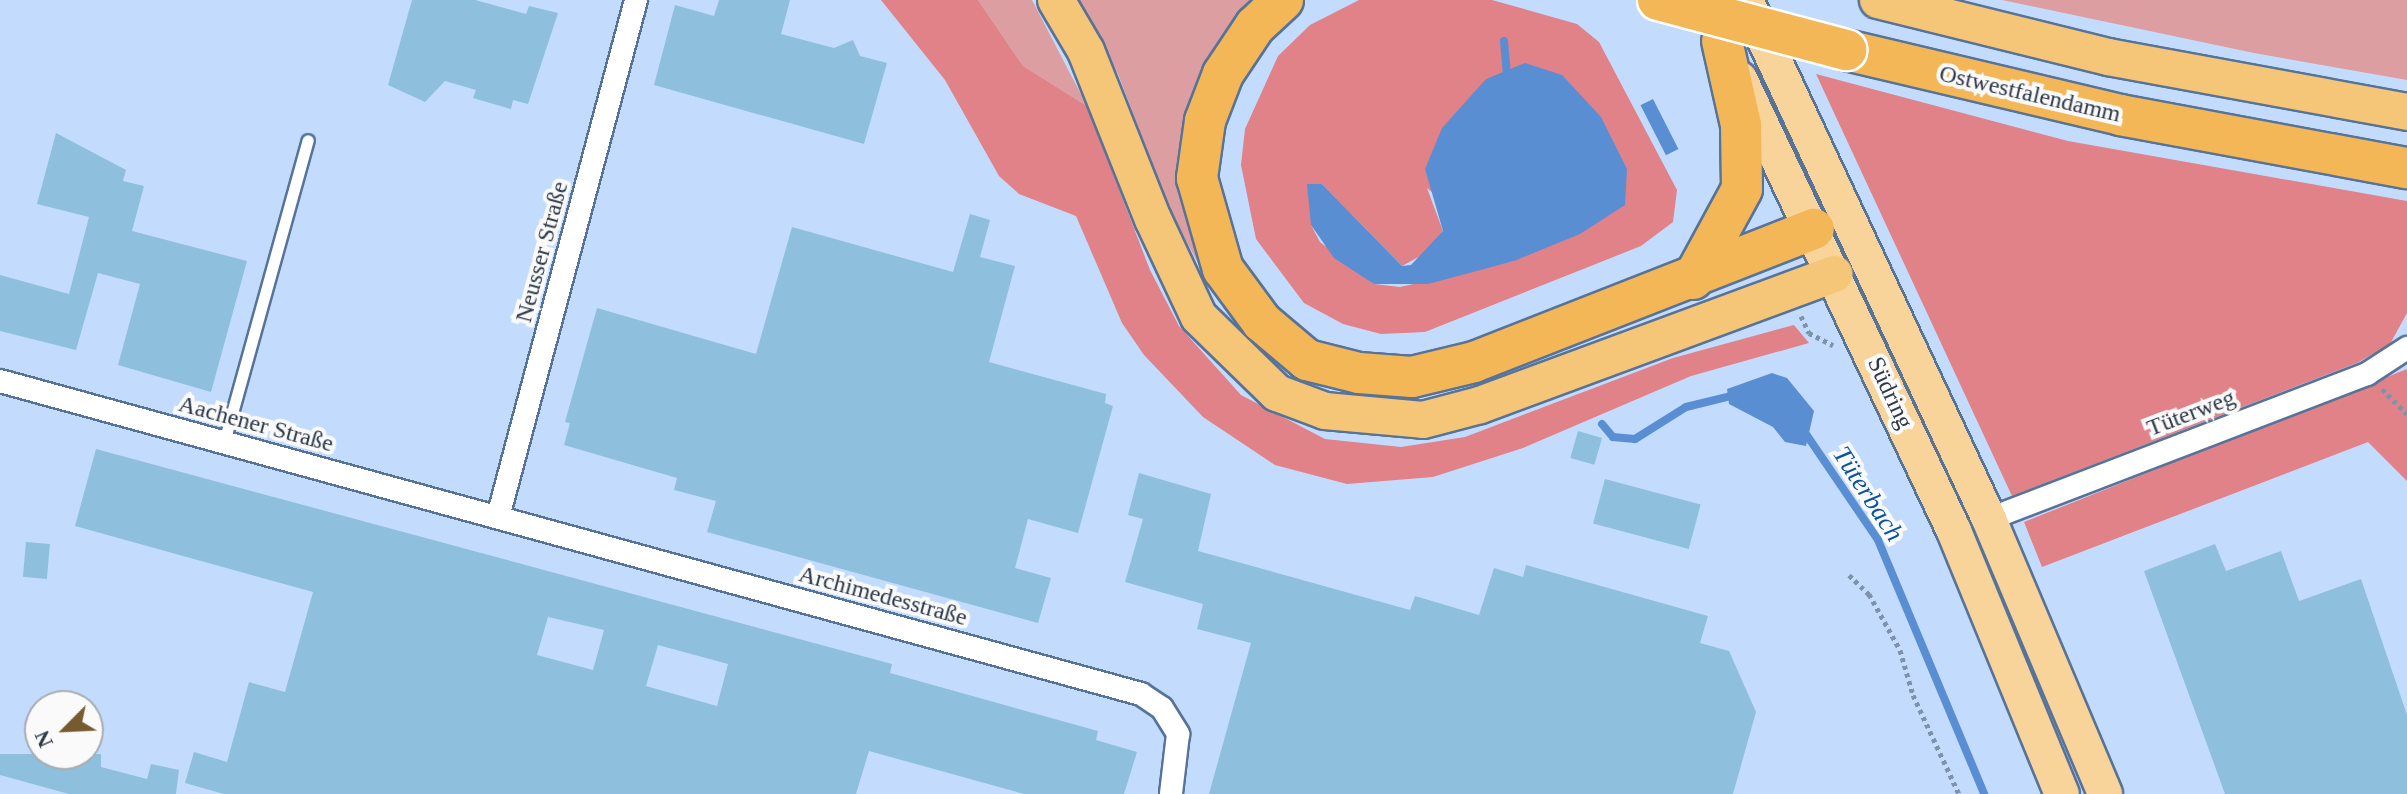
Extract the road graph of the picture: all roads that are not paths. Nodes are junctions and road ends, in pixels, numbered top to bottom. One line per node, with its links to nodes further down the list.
1 (636, 0): 19 (street, Neusser Straße)
2 (1056, 0): 14 (highway)
3 (1283, 0): 15 (highway)
4 (1658, 0): 11 (highway, Ostwestfalendamm, bridge)
5 (1700, 0): 8 (main road, Südring)
6 (1746, 0): 13 (main road, Südring)
7 (1878, 0): 9 (highway)
8 (1722, 41): 12 (main road, Südring); 15 (highway)
9 (2407, 112)
10 (308, 140): 18 (lane)
11 (2407, 168)
12 (1814, 229): 13 (main road); 14 (main road, Südring); 15 (highway)
13 (1859, 234): 14 (main road); 20 (main road, Südring)
14 (1835, 274): 22 (main road, Südring)
15 (1693, 279)
16 (2407, 348): 20 (street, Tüterweg)
17 (0, 381): 18 (street, Aachener Straße)
18 (224, 442): 19 (street, Aachener Straße)
19 (498, 517): 21 (street, Archimedesstraße)
20 (1989, 519): 23 (main road, Südring)
21 (1171, 794)
22 (2062, 794)
23 (2105, 794)

